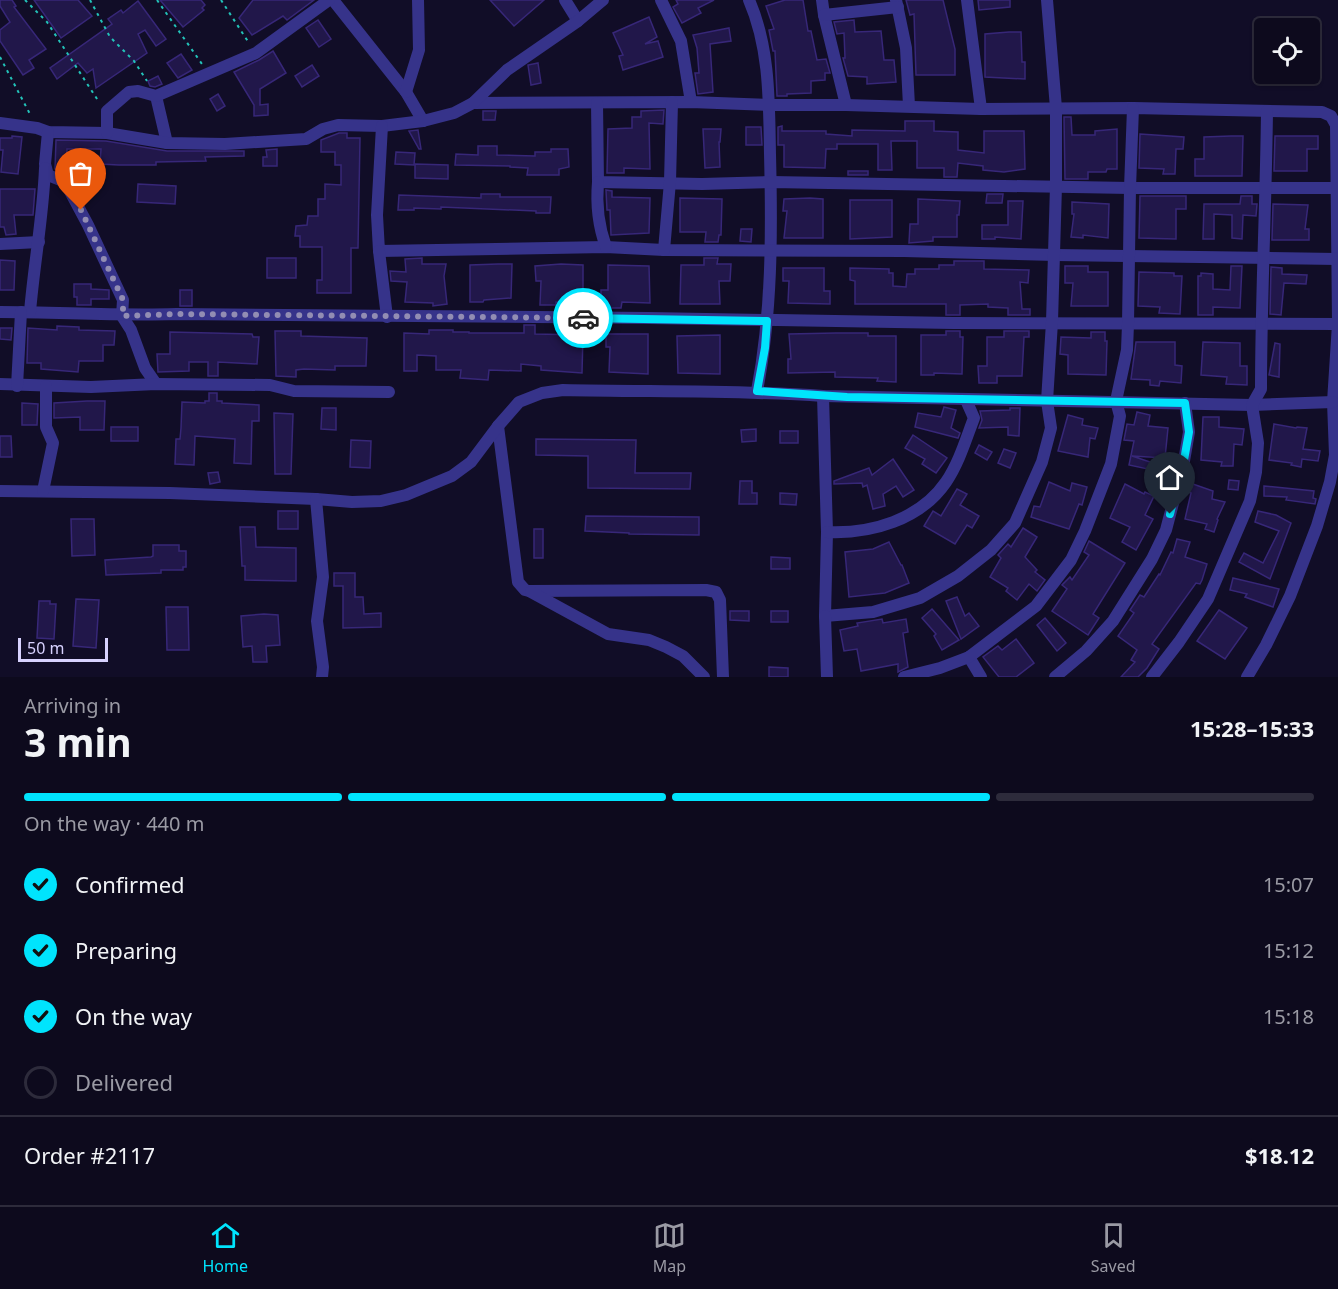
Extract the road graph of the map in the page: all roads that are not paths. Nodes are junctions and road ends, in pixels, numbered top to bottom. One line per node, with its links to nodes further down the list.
1 (331, 0): 13 (street); 14 (street)
2 (418, 0): 13 (street)
3 (565, 0): 12 (street)
4 (603, 0): 12 (street)
5 (661, 0): 16 (street)
6 (749, 0): 19 (street)
7 (822, 0): 11 (street)
8 (967, 0): 24 (street)
9 (1047, 0): 22 (street)
10 (897, 4): 11 (street); 21 (street)
11 (824, 15): 20 (street)
12 (578, 21): 17 (street)
13 (406, 92): 26 (street)
14 (156, 96): 30 (street); 31 (street)
15 (672, 102): 16 (street); 18 (street); 34 (street)
16 (691, 102): 19 (street)
17 (473, 103): 18 (street); 26 (street)
18 (597, 103): 33 (street)
19 (769, 105): 20 (street); 35 (street)
20 (846, 105): 21 (street)
21 (909, 106): 24 (street)
22 (1056, 108): 23 (street); 24 (street); 36 (street)
23 (1133, 108): 25 (street); 37 (street)
24 (981, 109)
25 (1267, 111): 38 (street); 39 (street)
26 (423, 121): 28 (street)
27 (0, 123): 29 (street)
28 (382, 126): 31 (street); 44 (street)
29 (42, 130): 30 (street); 32 (street)
30 (107, 133): 31 (street)
31 (167, 143)
32 (45, 164): 40 (street); 52 (street)
33 (598, 182): 34 (street); 42 (street)
34 (670, 182): 35 (street); 43 (street)
35 (771, 182): 36 (street); 45 (street)
36 (1056, 186): 37 (street); 46 (street)
37 (1130, 188): 38 (street); 47 (street)
38 (1266, 188): 39 (street); 48 (street)
39 (1338, 188): 49 (street)
40 (39, 242): 41 (street); 51 (street)
41 (0, 244)
42 (606, 247): 43 (street); 44 (street)
43 (664, 250): 45 (street)
44 (379, 251): 53 (street)
45 (771, 252): 46 (street); 54 (street)
46 (1054, 255): 47 (street); 55 (street)
47 (1130, 255): 48 (street); 56 (street)
48 (1262, 258): 49 (street); 58 (street)
49 (1337, 259): 57 (street)
50 (0, 312): 51 (street)
51 (25, 312): 52 (street); 61 (street)
52 (123, 316): 53 (street); 60 (street)
53 (387, 317): 54 (street)
54 (767, 321): 55 (street); 63 (street)
55 (1052, 322): 56 (street); 67 (street)
56 (1128, 324): 58 (street); 68 (street)
57 (1338, 324): 58 (street); 69 (street)
58 (1261, 325): 71 (street)
59 (0, 384): 61 (street)
60 (156, 384): 62 (street); 64 (street)
61 (17, 386): 62 (street)
62 (46, 386): 74 (street)
63 (757, 391): 65 (street); 72 (street)
64 (389, 392)
65 (823, 396): 66 (street); 76 (street)
66 (966, 400): 67 (street); 76 (street)
67 (1047, 401): 68 (street); 78 (street)
68 (1116, 401): 70 (street); 79 (street)
69 (1333, 402): 71 (street); 88 (street)
70 (1185, 403): 71 (street); 86 (street)
71 (1252, 405): 87 (street)
72 (498, 426): 75 (street); 77 (street)
73 (0, 490): 74 (street)
74 (43, 491): 75 (street)
75 (316, 499): 80 (street)
76 (827, 532): 78 (street)
77 (529, 591): 81 (street); 82 (street)
78 (825, 616): 83 (street)
79 (969, 657): 84 (street); 85 (street)
80 (322, 677)
81 (704, 677)
82 (723, 677)
83 (827, 677)
84 (904, 677)
85 (981, 677)
86 (1055, 677)
87 (1152, 677)
88 (1247, 677)

